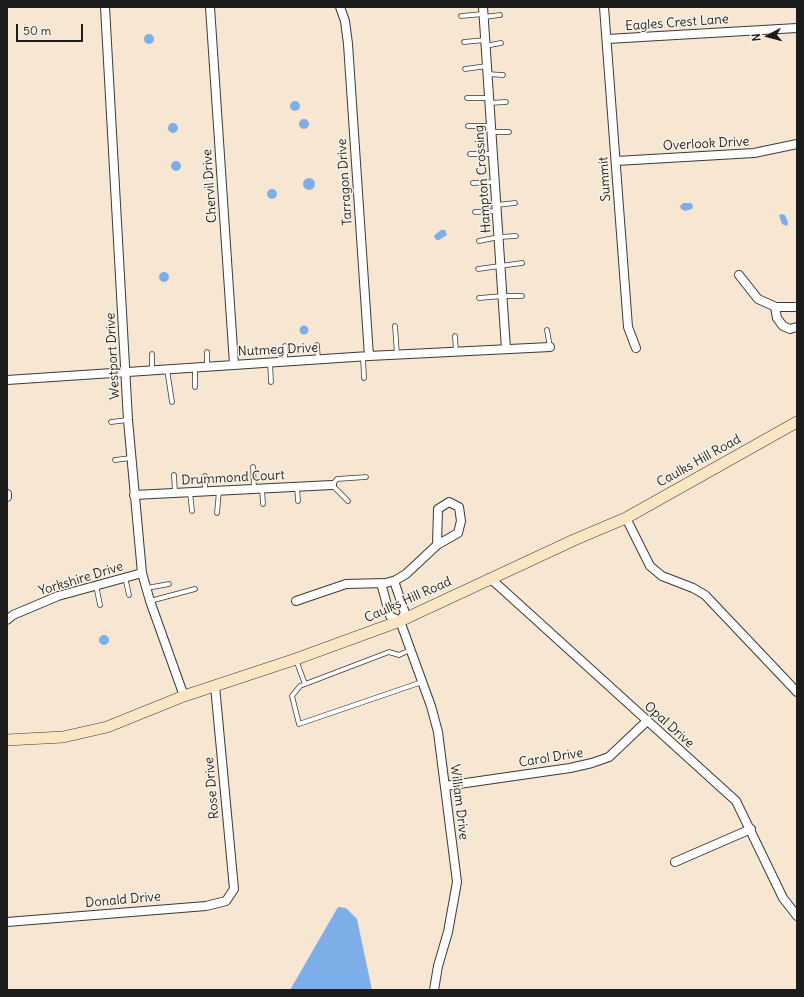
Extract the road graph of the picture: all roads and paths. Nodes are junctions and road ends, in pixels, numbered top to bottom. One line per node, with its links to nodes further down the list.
1 (105, 7): 65 (street, Westport Drive)
2 (210, 7): 60 (street, Chervil Drive)
3 (340, 7): 56 (street, Tarragon Drive)
4 (604, 7): 9 (street, Summit)
5 (483, 12): 6 (lane); 7 (lane); 11 (street, Hampton Crossing)
6 (500, 15)
7 (461, 16)
8 (797, 28): 9 (street, Eagles Crest Lane)
9 (607, 39): 25 (street, Summit)
10 (464, 42): 11 (lane)
11 (485, 43): 12 (lane); 14 (street, Hampton Crossing)
12 (500, 44)
13 (464, 69): 14 (lane)
14 (487, 70): 15 (lane); 17 (street, Hampton Crossing)
15 (503, 75)
16 (467, 98): 17 (lane)
17 (489, 101): 18 (lane); 20 (street, Hampton Crossing)
18 (506, 102)
19 (468, 126): 20 (lane)
20 (491, 129): 21 (lane); 24 (street, Hampton Crossing)
21 (509, 132)
22 (797, 144): 25 (street, Overlook Drive)
23 (470, 154): 24 (lane)
24 (493, 154): 26 (street, Hampton Crossing)
25 (616, 161): 50 (street, Summit)
26 (495, 182): 27 (lane); 29 (street, Hampton Crossing)
27 (472, 183)
28 (515, 204): 29 (lane)
29 (497, 208): 30 (lane); 32 (street, Hampton Crossing)
30 (475, 212)
31 (516, 236): 32 (lane)
32 (499, 237): 33 (lane); 35 (street, Hampton Crossing)
33 (479, 242)
34 (522, 263): 35 (lane)
35 (501, 265): 36 (lane); 38 (street, Hampton Crossing)
36 (478, 269)
37 (739, 275): 41 (street)
38 (503, 296): 39 (lane); 40 (lane); 51 (street, Hampton Crossing)
39 (522, 296)
40 (479, 298)
41 (774, 307): 42 (street); 44 (street)
42 (797, 307)
43 (395, 326): 55 (lane)
44 (797, 327)
45 (547, 330): 49 (lane)
46 (455, 336): 53 (lane)
47 (317, 345): 57 (lane)
48 (285, 346): 58 (lane)
49 (550, 347): 51 (street, Nutmeg Drive)
50 (636, 348)
51 (506, 349): 53 (street, Nutmeg Drive)
52 (207, 352): 61 (lane)
53 (456, 352): 55 (street, Nutmeg Drive)
54 (152, 354): 64 (lane)
55 (397, 355): 56 (street, Nutmeg Drive)
56 (366, 356): 57 (street, Nutmeg Drive); 66 (lane)
57 (318, 359): 58 (street, Nutmeg Drive)
58 (285, 361): 59 (street, Nutmeg Drive)
59 (270, 362): 60 (street, Nutmeg Drive); 68 (lane)
60 (234, 364): 61 (street, Nutmeg Drive)
61 (207, 366): 62 (street, Nutmeg Drive)
62 (195, 367): 63 (street, Nutmeg Drive); 69 (lane)
63 (167, 369): 64 (street, Nutmeg Drive); 70 (lane)
64 (152, 370): 65 (street, Nutmeg Drive)
65 (126, 372): 67 (street, Nutmeg Drive); 71 (street, Westport Drive)
66 (364, 378)
67 (7, 380)
68 (271, 382)
69 (195, 387)
70 (172, 402)
71 (128, 420): 72 (lane); 74 (street, Westport Drive)
72 (111, 422)
73 (797, 422): 95 (main road, Caulks Hill Road)
74 (131, 458): 75 (lane); 88 (street, Westport Drive)
75 (115, 460)
76 (253, 467): 82 (lane)
77 (174, 475): 86 (lane)
78 (205, 476): 83 (lane)
79 (366, 477): 80 (lane)
80 (332, 485): 81 (street, Drummond Court); 91 (lane)
81 (297, 486): 82 (street, Drummond Court); 90 (lane)
82 (258, 488): 84 (street, Drummond Court); 92 (lane)
83 (206, 491): 84 (street, Drummond Court); 85 (street, Drummond Court)
84 (219, 491): 94 (lane)
85 (190, 492): 86 (street, Drummond Court); 93 (lane)
86 (175, 493): 88 (street, Drummond Court)
87 (7, 494): 89 (street)
88 (134, 495): 97 (street, Westport Drive)
89 (7, 497)
90 (298, 500)
91 (348, 501)
92 (263, 504)
93 (192, 511)
94 (217, 513)
95 (626, 518): 99 (main road, Caulks Hill Road); 117 (street)
96 (437, 545): 96 (street); 100 (street)
97 (142, 573): 98 (street, Yorkshire Drive); 104 (street, Westport Drive)
98 (126, 577): 103 (street, Yorkshire Drive); 106 (lane)
99 (490, 578): 111 (main road, Caulks Hill Road); 119 (street, Opal Drive)
100 (394, 581): 101 (street); 111 (street)
101 (381, 583): 108 (street); 111 (street)
102 (169, 584): 104 (lane)
103 (96, 585): 109 (lane); 110 (street, Yorkshire Drive)
104 (146, 588): 107 (street, Westport Drive)
105 (195, 589): 107 (lane)
106 (129, 595)
107 (150, 601): 118 (street, Westport Drive)
108 (296, 601)
109 (100, 605)
110 (7, 620)
111 (400, 622): 112 (street, William Drive); 113 (main road, Caulks Hill Road)
112 (411, 650): 114 (street, William Drive); 115 (lane)
113 (296, 659): 115 (lane); 116 (main road, Caulks Hill Road)
114 (422, 682): 115 (lane); 121 (street, William Drive)
115 (305, 684)
116 (215, 686): 118 (main road, Caulks Hill Road); 124 (street, Rose Drive)
117 (797, 692)
118 (184, 696): 120 (main road, Caulks Hill Road)
119 (647, 720): 121 (street, Carol Drive); 122 (street, Opal Drive)
120 (7, 740)
121 (445, 786): 127 (street, William Drive)
122 (750, 829): 123 (street); 125 (street, Opal Drive)
123 (676, 862)
124 (234, 889): 126 (street, Donald Drive)
125 (797, 916)
126 (7, 922)
127 (434, 990)

